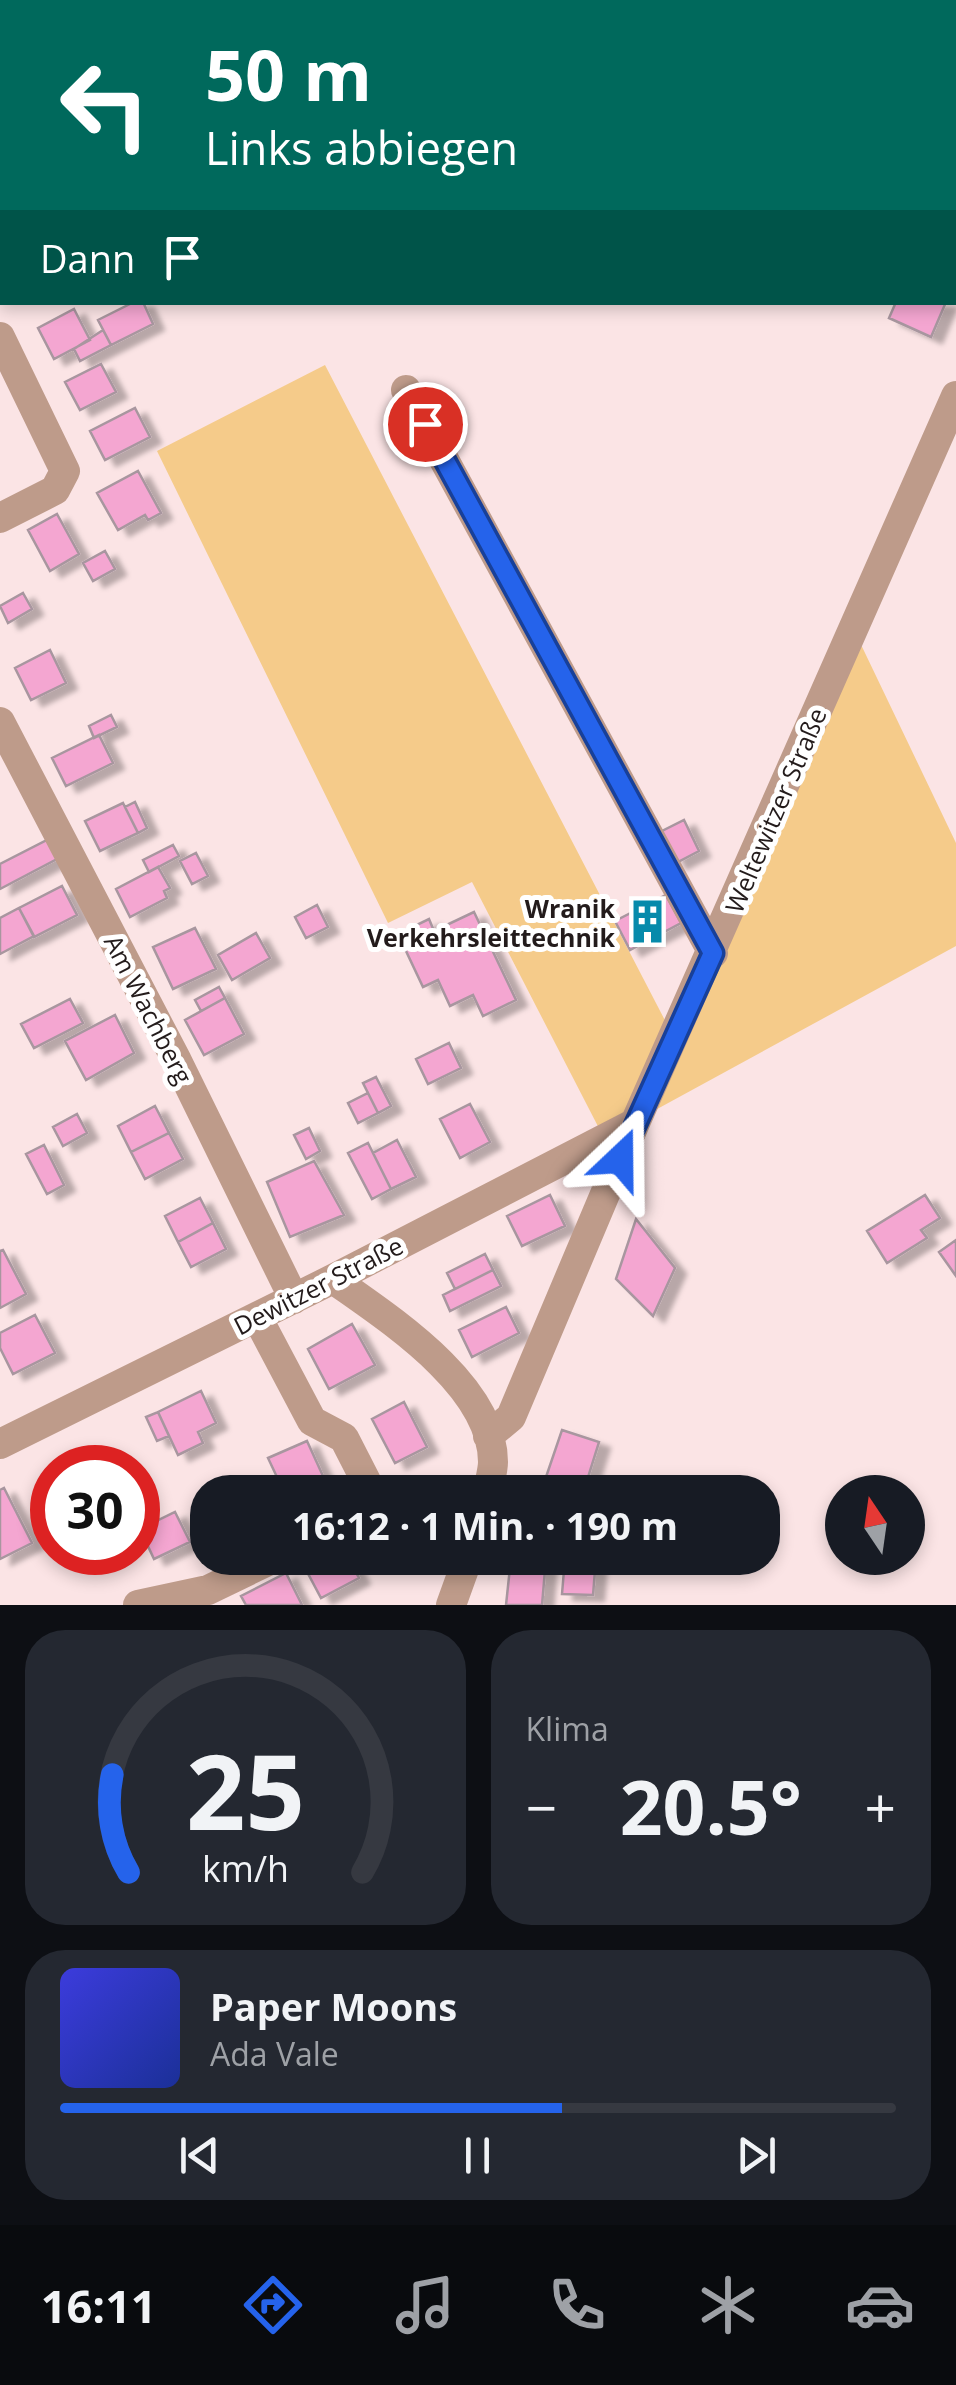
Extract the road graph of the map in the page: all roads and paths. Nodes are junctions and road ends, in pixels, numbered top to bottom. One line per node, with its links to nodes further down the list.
1 (0, 338): 4 (street)
2 (406, 390): 6 (street)
3 (956, 396): 6 (street, Weltewitzer Straße)
4 (0, 518)
5 (0, 722): 9 (street, Am Wachberg)
6 (713, 953): 7 (street, Weltewitzer Straße)
7 (635, 1122): 8 (street, Dewitzer Straße); 11 (street, Weltewitzer Straße)
8 (333, 1280): 9 (street, Dewitzer Straße); 11 (street)
9 (294, 1299): 10 (street, Dewitzer Straße)
10 (256, 1318): 12 (street, Dewitzer Straße); 13 (street)
11 (488, 1436): 14 (street)
12 (0, 1444)
13 (363, 1475)
14 (491, 1475)
15 (239, 1575): 17 (street)
16 (462, 1575): 18 (street)
17 (138, 1605)
18 (451, 1605)

